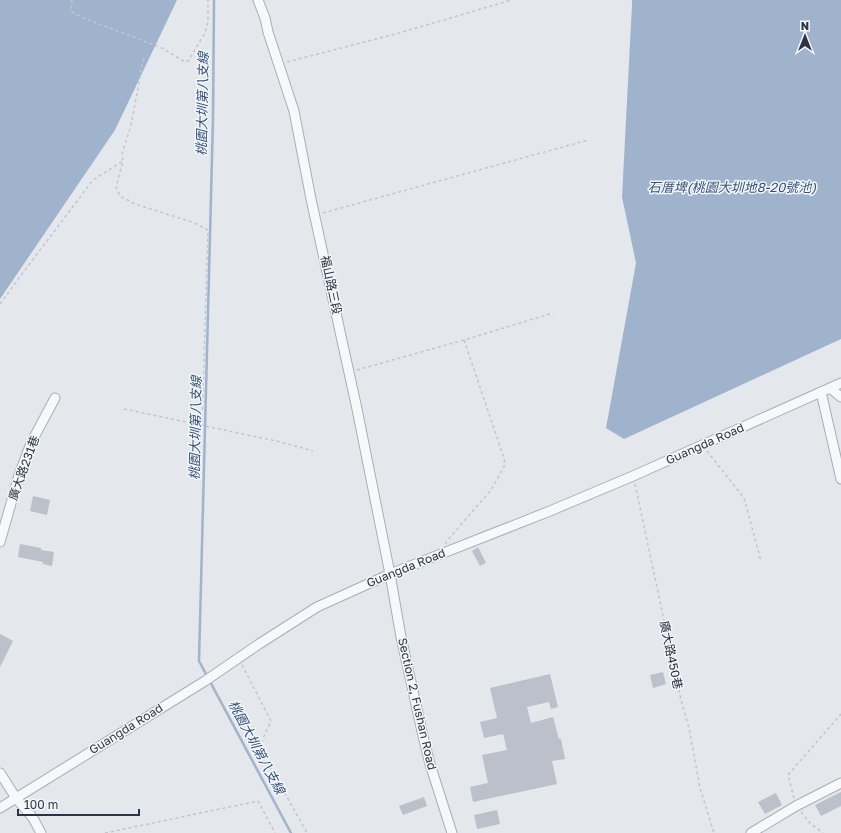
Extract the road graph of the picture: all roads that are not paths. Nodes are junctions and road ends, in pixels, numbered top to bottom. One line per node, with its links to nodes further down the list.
1 (258, 0): 7 (street, 福山路三段)
2 (834, 387): 3 (street); 5 (street); 7 (street, Guangda Road)
3 (841, 397)
4 (55, 398): 6 (street, 廣大路231巷)
5 (841, 479)
6 (0, 542)
7 (390, 574): 10 (street, Guangda Road); 13 (street, Section 2, Fushan Road)
8 (0, 774): 10 (street)
9 (841, 783): 14 (street)
10 (16, 798): 11 (street, Guangda Road); 12 (street)
11 (0, 808)
12 (41, 833)
13 (452, 833)
14 (751, 833)

